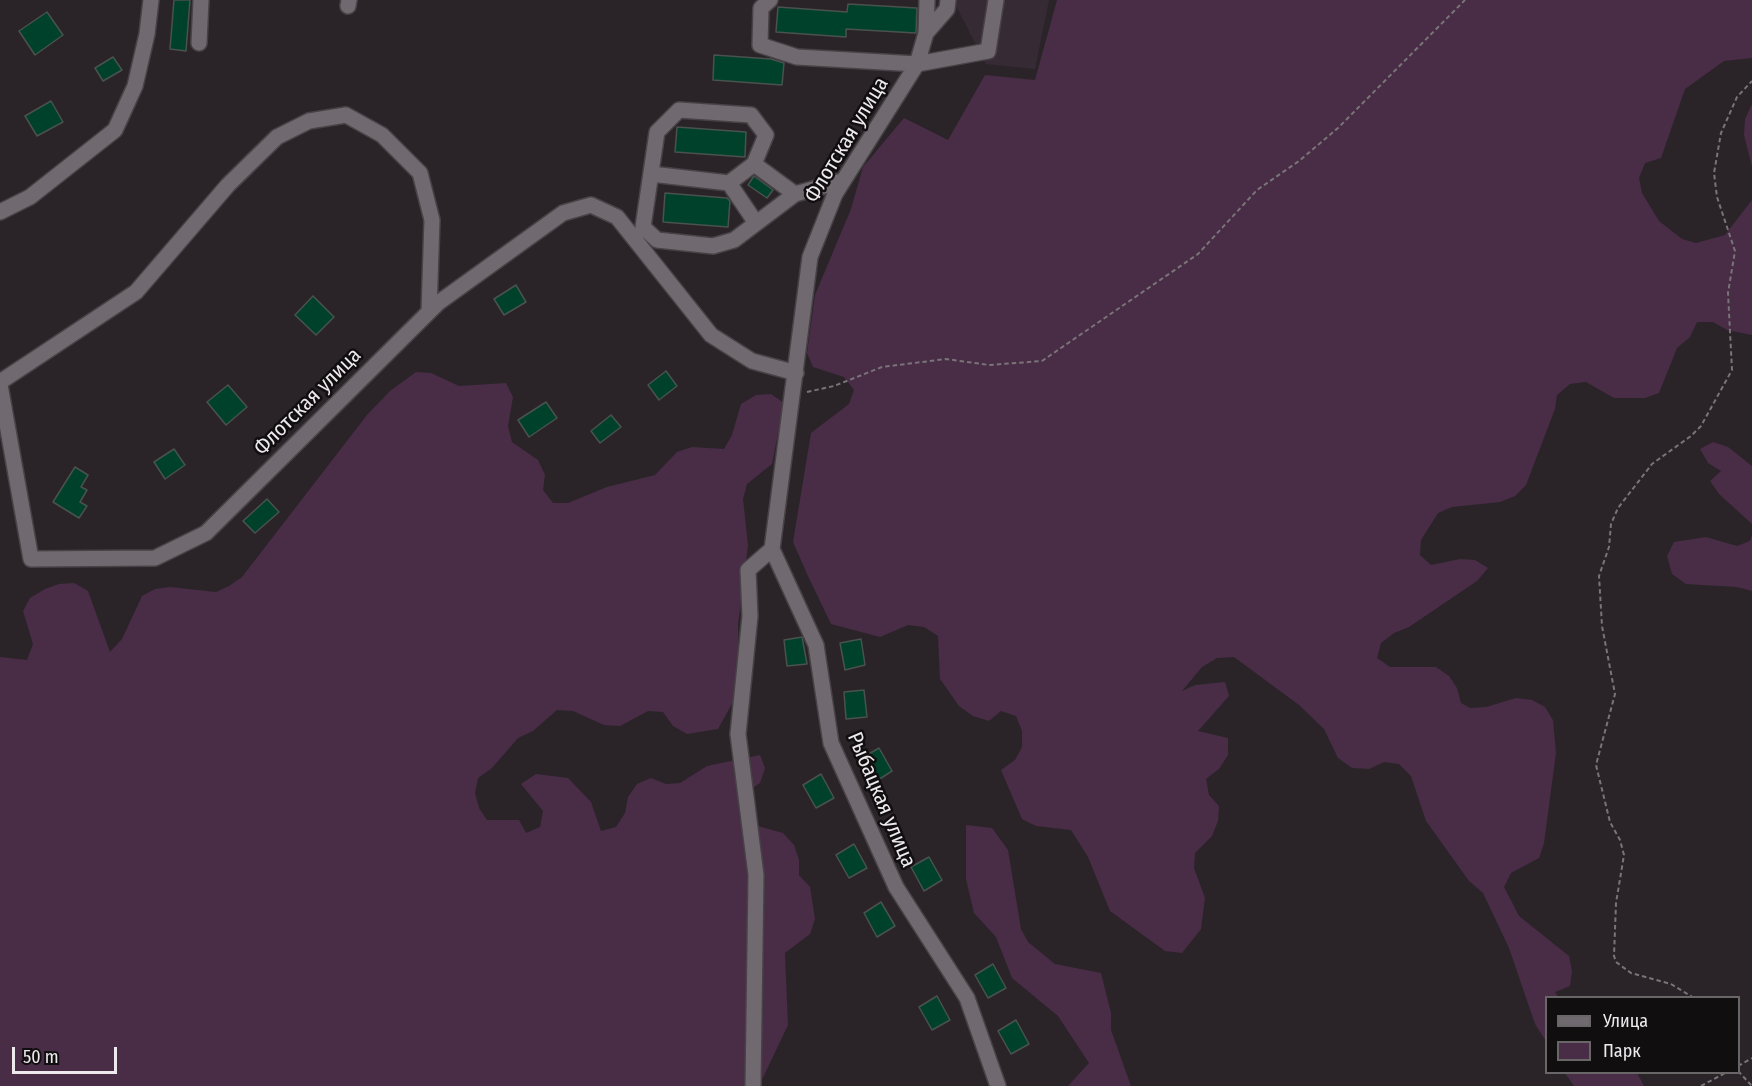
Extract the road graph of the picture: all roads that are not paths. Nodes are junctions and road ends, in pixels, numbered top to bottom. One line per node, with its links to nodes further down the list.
1 (151, 0): 15 (street)
2 (201, 0): 8 (street)
3 (770, 0): 9 (street)
4 (927, 0): 7 (street, Флотская улица)
5 (948, 0): 7 (street)
6 (996, 0): 9 (street)
7 (926, 33): 9 (street, Флотская улица)
8 (199, 43)
9 (917, 64): 12 (street, Флотская улица)
10 (754, 164): 11 (street); 13 (street); 14 (street)
11 (651, 174): 13 (street); 16 (street)
12 (842, 181): 14 (street); 18 (street, Флотская улица)
13 (729, 183): 16 (street)
14 (795, 194): 16 (street)
15 (0, 212)
16 (756, 223)
17 (429, 312): 18 (street, Флотская улица); 19 (street, Флотская улица); 19 (street)
18 (796, 373): 20 (street)
19 (0, 384)
20 (772, 549): 21 (street); 22 (street, Рыбацкая улица)
21 (753, 1086)
22 (998, 1086)

